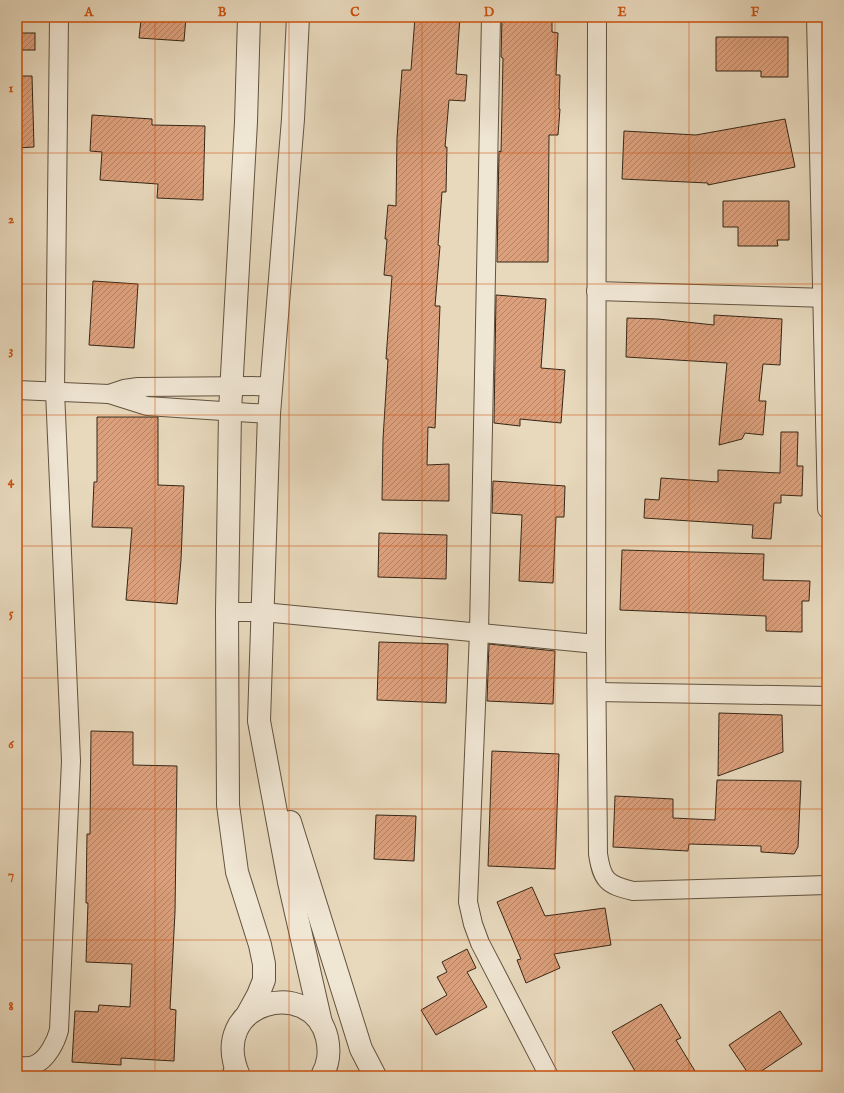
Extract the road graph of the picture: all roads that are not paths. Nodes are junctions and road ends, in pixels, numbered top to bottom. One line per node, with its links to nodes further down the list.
1 (59, 17): 12 (street)
2 (249, 17): 9 (street)
3 (298, 17): 10 (street)
4 (491, 17): 19 (street)
5 (597, 17): 7 (street)
6 (816, 17): 8 (street)
7 (596, 291): 8 (street); 20 (street)
8 (825, 298): 16 (street)
9 (232, 386): 10 (street); 13 (street); 14 (street)
10 (272, 386): 15 (street)
11 (17, 390): 12 (street)
12 (55, 391): 13 (street); 28 (street)
13 (109, 394): 14 (street)
14 (230, 411): 15 (street); 17 (street)
15 (269, 414): 18 (street)
16 (827, 509)
17 (227, 612): 18 (street); 25 (street)
18 (263, 612): 19 (street); 23 (street)
19 (478, 632): 20 (street); 33 (street)
20 (596, 644): 21 (street)
21 (596, 692): 22 (street); 24 (street)
22 (827, 696)
23 (259, 721): 26 (street); 32 (street)
24 (827, 885)
25 (247, 1015): 26 (street); 29 (street)
26 (321, 1023): 27 (street)
27 (330, 1054): 30 (street); 31 (street)
28 (17, 1066)
29 (233, 1071)
30 (322, 1076)
31 (335, 1076)
32 (374, 1076)
33 (549, 1076)

